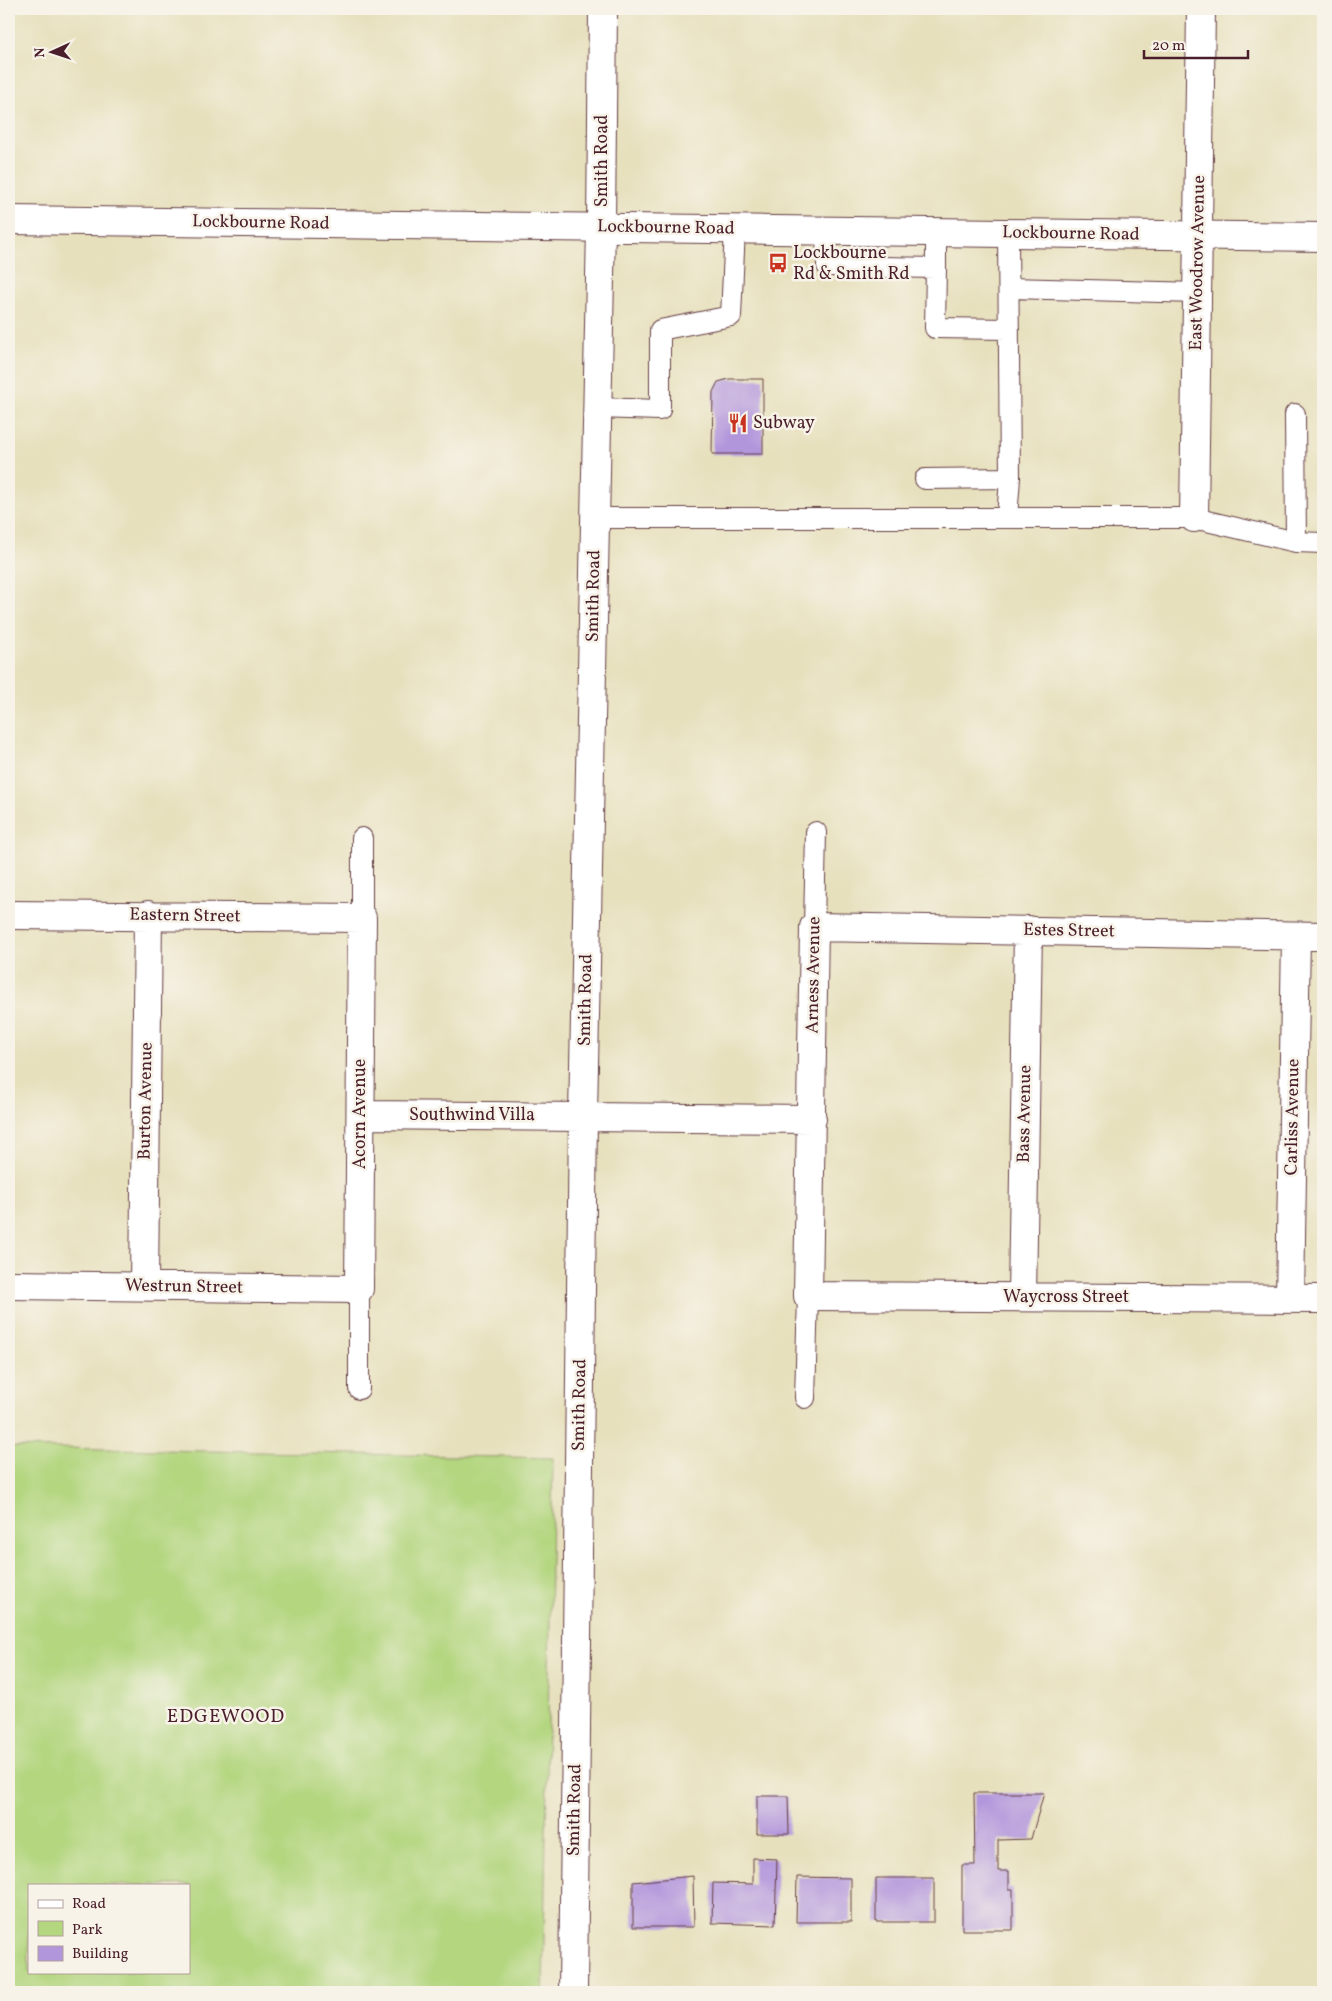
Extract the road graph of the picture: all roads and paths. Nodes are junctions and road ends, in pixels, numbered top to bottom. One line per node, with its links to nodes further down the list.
1 (603, 9): 4 (street, Smith Road)
2 (1201, 9): 9 (street, East Woodrow Avenue)
3 (9, 220): 4 (street, Lockbourne Road)
4 (601, 228): 5 (street, Lockbourne Road); 15 (street, Smith Road)
5 (735, 229): 6 (street, Lockbourne Road); 15 (lane)
6 (826, 230): 7 (street, Lockbourne Road); 11 (lane)
7 (936, 232): 8 (street, Lockbourne Road); 11 (lane)
8 (1008, 233): 9 (street, Lockbourne Road); 12 (lane)
9 (1199, 236): 10 (street, Lockbourne Road); 13 (street, East Woodrow Avenue)
10 (1323, 237)
11 (936, 268): 14 (lane)
12 (1009, 288): 13 (lane); 14 (lane)
13 (1198, 293): 21 (street, East Woodrow Avenue)
14 (1009, 329): 17 (lane)
15 (597, 408): 19 (street, Smith Road)
16 (1295, 414): 22 (lane)
17 (1010, 478): 18 (lane); 20 (lane)
18 (925, 479)
19 (596, 518): 20 (lane); 34 (street, Smith Road)
20 (1007, 518): 21 (lane)
21 (1194, 518): 22 (lane)
22 (1296, 542): 23 (lane)
23 (1323, 543)
24 (816, 832): 29 (lane, Arness Avenue)
25 (362, 838): 28 (lane, Acorn Avenue)
26 (9, 915): 27 (street, Eastern Street)
27 (148, 915): 28 (street, Eastern Street); 37 (street, Burton Avenue)
28 (362, 918): 33 (street, Acorn Avenue)
29 (814, 927): 30 (street, Estes Street); 35 (street, Arness Avenue)
30 (1028, 930): 31 (street, Estes Street); 40 (street, Bass Avenue)
31 (1296, 936): 32 (street, Estes Street); 41 (street, Carliss Avenue)
32 (1323, 936)
33 (360, 1115): 34 (street, Southwind Villa); 38 (street, Acorn Avenue)
34 (583, 1115): 35 (street); 45 (street, Smith Road)
35 (812, 1119): 39 (street, Arness Avenue)
36 (9, 1285): 37 (street, Westrun Street)
37 (144, 1286): 38 (street, Westrun Street)
38 (359, 1289): 43 (lane, Acorn Avenue)
39 (808, 1296): 40 (street, Waycross Street); 44 (lane, Arness Avenue)
40 (1022, 1297): 41 (street, Waycross Street)
41 (1290, 1299): 42 (street, Waycross Street)
42 (1323, 1299)
43 (359, 1389)
44 (805, 1398)
45 (573, 1992)

